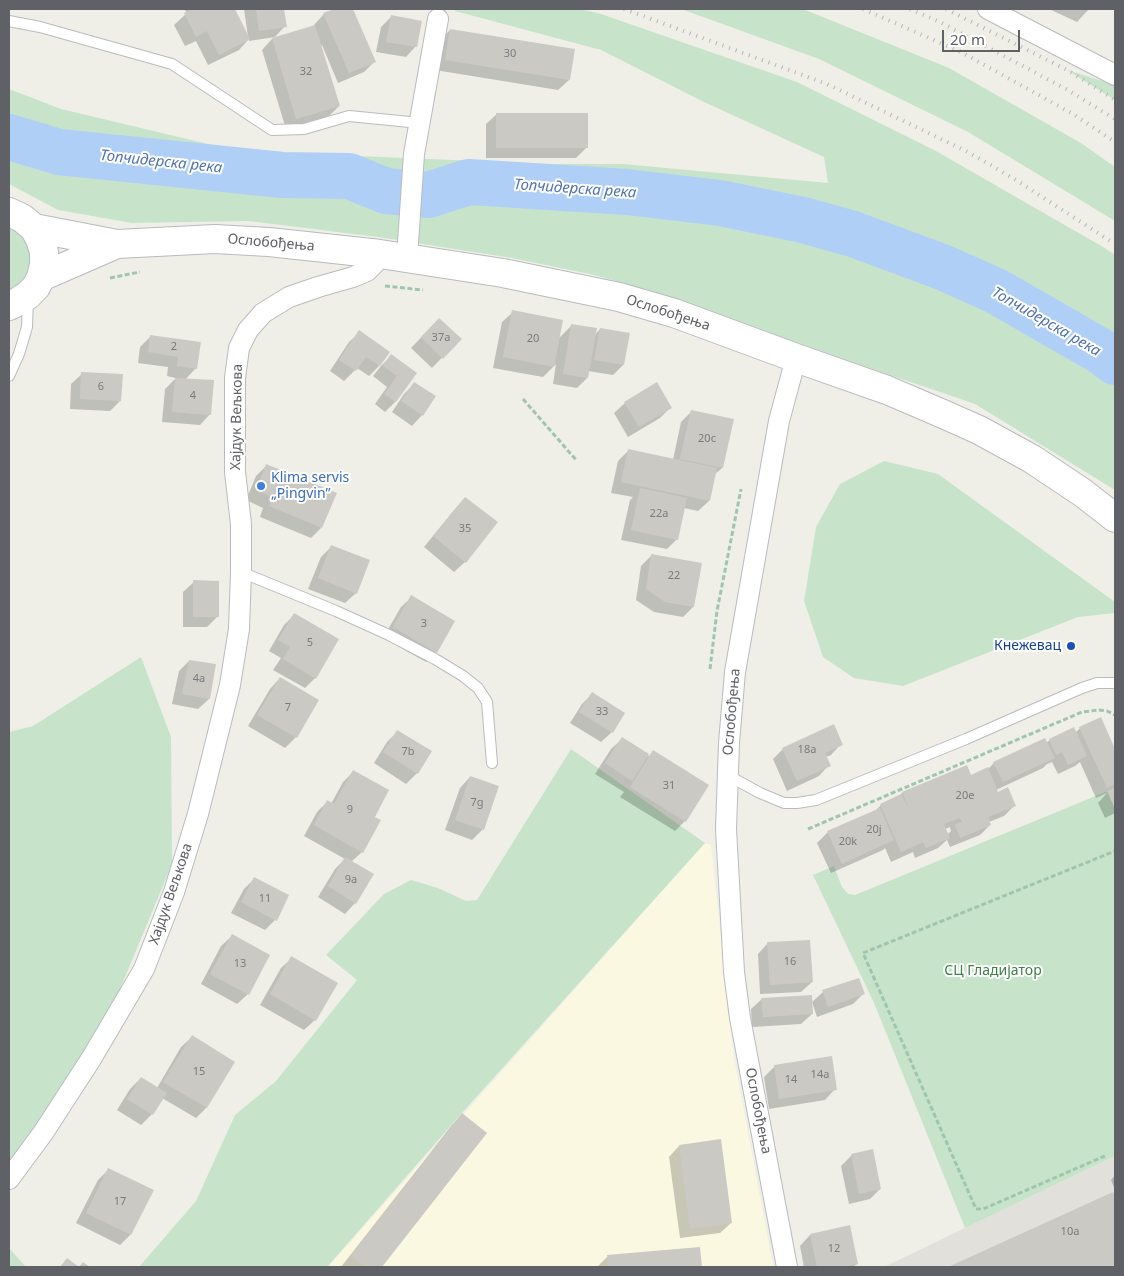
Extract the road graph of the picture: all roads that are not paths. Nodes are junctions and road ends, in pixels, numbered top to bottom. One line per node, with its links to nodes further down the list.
1 (988, 9): 4 (street)
2 (438, 19): 5 (street)
3 (9, 21): 5 (lane)
4 (1115, 75)
5 (420, 124): 10 (street)
6 (9, 212): 7 (main road)
7 (34, 228): 8 (main road, Ослобођења); 11 (main road)
8 (117, 244): 9 (main road, Ослобођења); 11 (main road, Ослобођења)
9 (380, 254): 10 (main road, Ослобођења); 15 (street, Хајдук Вељкова)
10 (407, 258): 12 (main road, Ослобођења)
11 (26, 293): 13 (lane)
12 (796, 358): 14 (main road); 18 (street, Ослобођења)
13 (9, 376)
14 (1115, 518)
15 (241, 572): 17 (lane); 19 (street, Хајдук Вељкова)
16 (1115, 683): 18 (lane, Ослобођења)
17 (492, 763)
18 (727, 775): 20 (street, Ослобођења)
19 (9, 1179)
20 (787, 1267)

